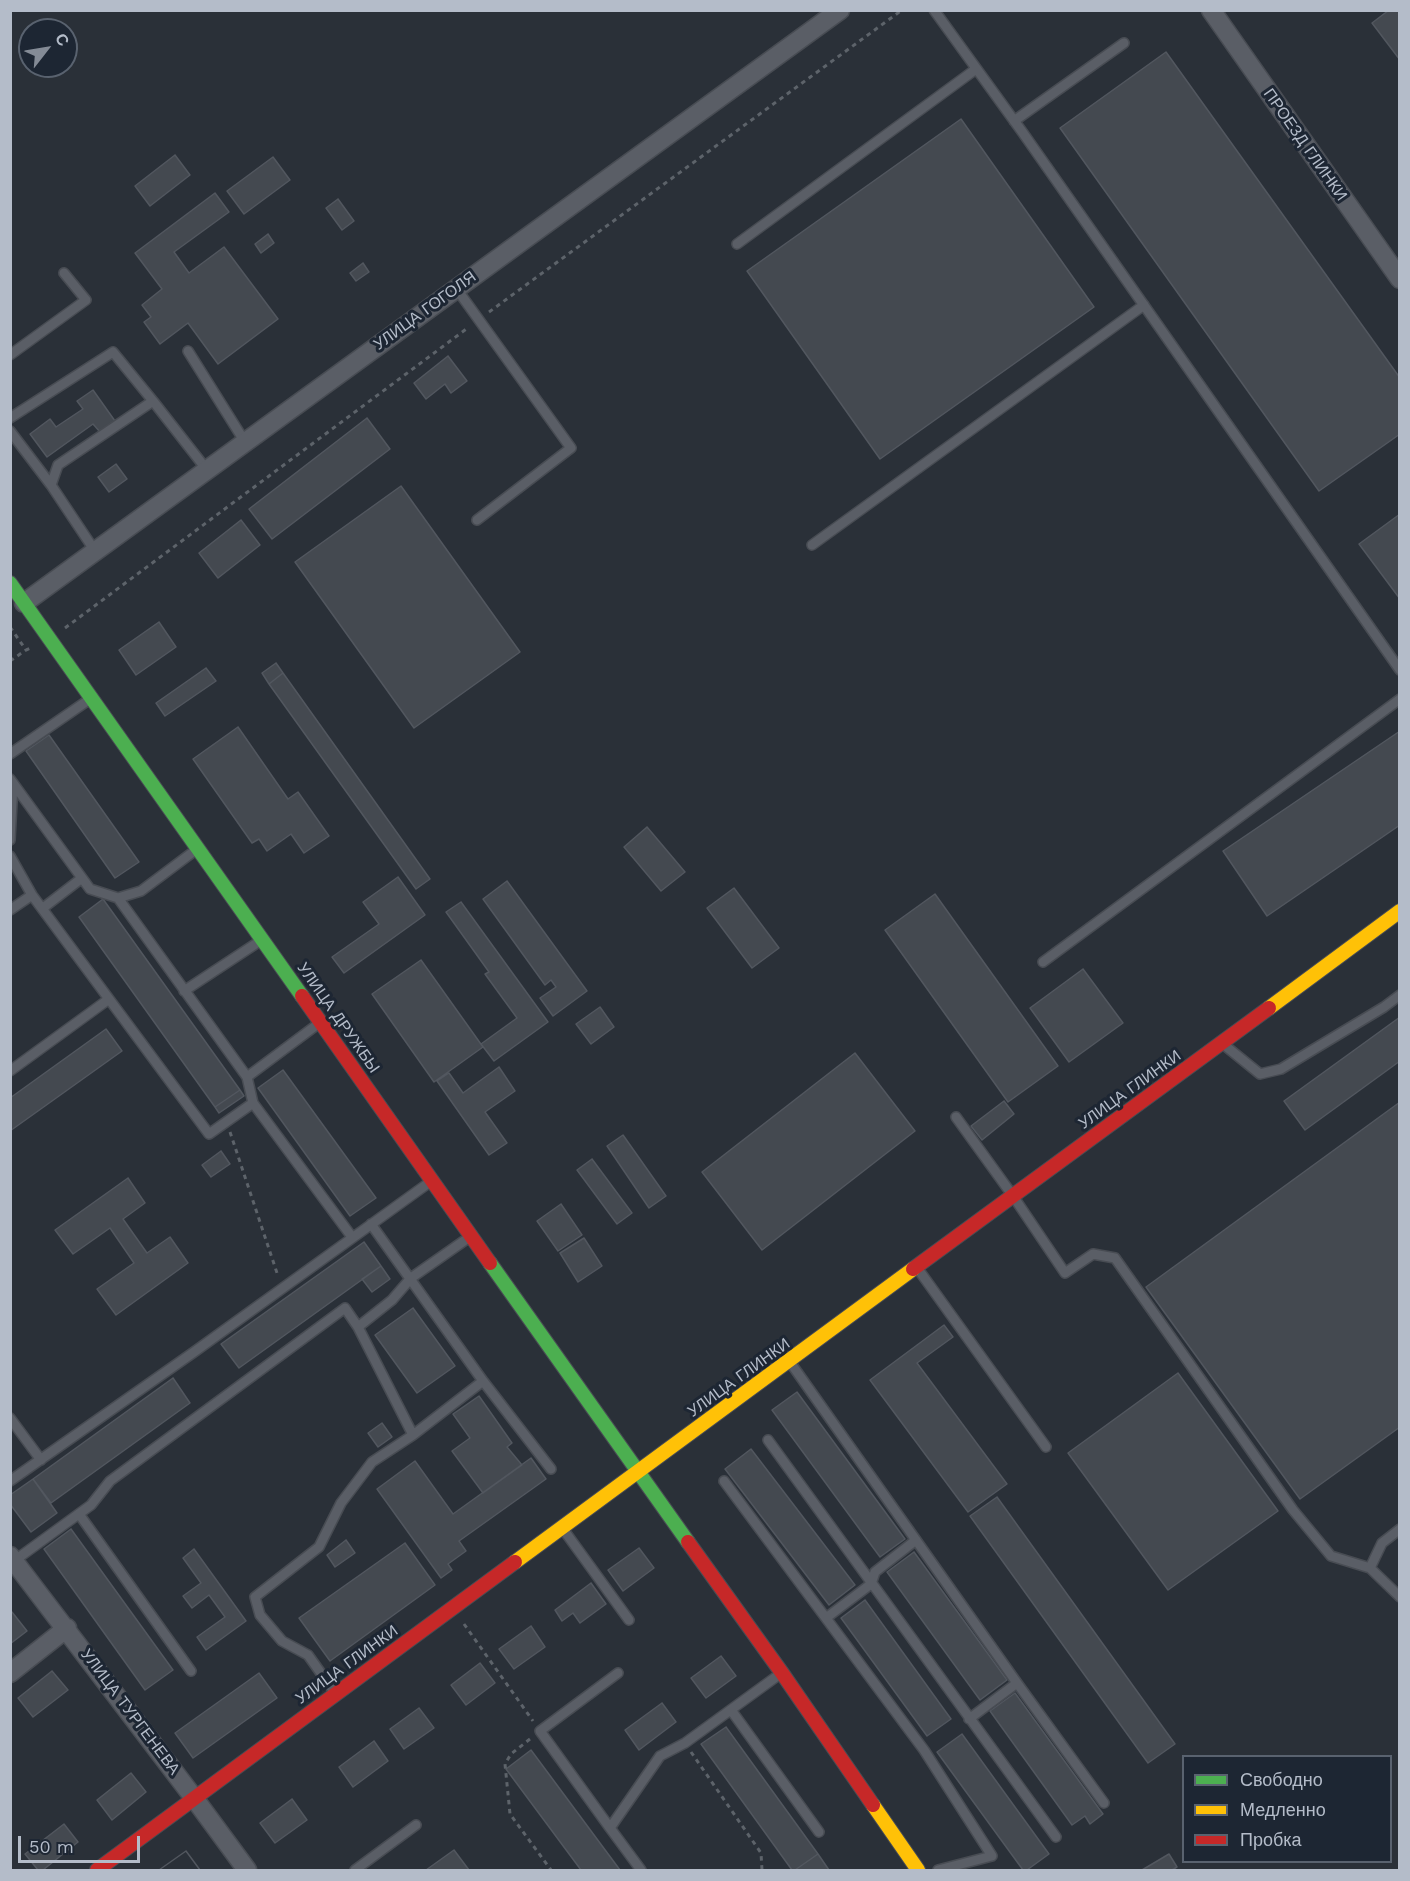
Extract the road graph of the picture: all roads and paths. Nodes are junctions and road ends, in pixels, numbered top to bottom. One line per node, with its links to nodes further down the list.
1 (840, 10): 11 (street, УЛИЦА ГОГОЛЯ)
2 (902, 10): 13 (path)
3 (934, 10): 6 (lane)
4 (1211, 10): 10 (street, ПРОЕЗД ГЛИНКИ)
5 (1124, 43): 7 (lane)
6 (976, 69): 7 (lane); 8 (lane)
7 (1014, 121): 12 (lane)
8 (737, 244)
9 (64, 273): 15 (lane)
10 (1400, 279)
11 (456, 288): 13 (lane); 19 (street, УЛИЦА ГОГОЛЯ)
12 (1144, 305): 23 (lane); 31 (lane)
13 (478, 320): 22 (lane); 28 (path)
14 (188, 351): 19 (lane)
15 (10, 355)
16 (153, 401): 17 (lane); 20 (lane); 21 (lane)
17 (10, 418)
18 (10, 431): 21 (lane)
19 (245, 442): 20 (street, УЛИЦА ГОГОЛЯ)
20 (207, 470): 24 (street, УЛИЦА ГОГОЛЯ)
21 (51, 485): 24 (lane)
22 (477, 520)
23 (812, 545)
24 (95, 551): 26 (street, УЛИЦА ГОГОЛЯ)
25 (10, 584): 26 (street, УЛИЦА ДРУЖБЫ)
26 (17, 608): 28 (street, УЛИЦА ДРУЖБЫ)
27 (10, 627): 29 (path)
28 (50, 639): 29 (path); 32 (street, УЛИЦА ДРУЖБЫ)
29 (26, 650): 30 (path)
30 (10, 661)
31 (1400, 670)
32 (92, 698): 34 (lane); 37 (street, УЛИЦА ДРУЖБЫ)
33 (1400, 699): 46 (lane)
34 (10, 754)
35 (12, 781): 36 (lane); 39 (lane)
36 (10, 840)
37 (198, 848): 41 (lane); 45 (street, УЛИЦА ДРУЖБЫ)
38 (10, 856): 40 (lane)
39 (82, 878): 41 (lane); 42 (lane)
40 (32, 894): 42 (lane); 43 (lane)
41 (118, 898): 47 (lane)
42 (43, 908): 49 (lane)
43 (10, 910)
44 (1399, 913): 51 (street, УЛИЦА ГЛИНКИ)
45 (262, 940): 47 (lane); 50 (street, УЛИЦА ДРУЖБЫ)
46 (1043, 962)
47 (184, 991): 53 (lane)
48 (1400, 995): 51 (lane)
49 (109, 999): 52 (lane); 56 (lane)
50 (320, 1022): 53 (lane); 57 (street, УЛИЦА ДРУЖБЫ)
51 (1221, 1043): 58 (street, УЛИЦА ГЛИНКИ)
52 (10, 1071)
53 (247, 1077): 54 (lane)
54 (253, 1103): 56 (lane); 61 (lane)
55 (956, 1118): 58 (lane)
56 (227, 1121): 64 (path)
57 (432, 1180): 59 (lane); 60 (street, УЛИЦА ДРУЖБЫ)
58 (1013, 1196): 62 (street, УЛИЦА ГЛИНКИ); 82 (lane)
59 (371, 1224): 61 (lane); 63 (lane)
60 (471, 1236): 63 (lane); 74 (street, УЛИЦА ДРУЖБЫ)
61 (352, 1237): 64 (lane)
62 (916, 1267): 66 (street, УЛИЦА ГЛИНКИ); 71 (lane)
63 (411, 1278): 65 (lane); 67 (lane)
64 (282, 1288): 72 (lane)
65 (357, 1327): 69 (lane); 77 (lane)
66 (790, 1361): 74 (street, УЛИЦА ГЛИНКИ); 80 (lane)
67 (483, 1382): 69 (lane); 73 (lane)
68 (10, 1418): 72 (lane)
69 (413, 1436): 94 (lane)
70 (768, 1440): 83 (lane)
71 (1046, 1447)
72 (41, 1460): 75 (lane)
73 (551, 1469)
74 (638, 1472): 78 (street, УЛИЦА ГЛИНКИ); 92 (street, УЛИЦА ДРУЖБЫ)
75 (10, 1481)
76 (724, 1481): 86 (lane)
77 (79, 1514): 81 (lane); 89 (lane)
78 (562, 1528): 85 (street, УЛИЦА ГЛИНКИ); 87 (lane)
79 (1400, 1529): 82 (lane)
80 (916, 1540): 83 (lane); 93 (lane)
81 (12, 1558): 88 (street, УЛИЦА ТУРГЕНЕВА)
82 (1370, 1568): 84 (lane)
83 (872, 1584): 86 (lane); 96 (lane)
84 (1400, 1597)
85 (452, 1608): 94 (street, УЛИЦА ГЛИНКИ); 97 (path)
86 (826, 1618): 112 (lane)
87 (629, 1620)
88 (67, 1628): 91 (street); 99 (street, УЛИЦА ТУРГЕНЕВА)
89 (191, 1671)
90 (618, 1672): 97 (lane)
91 (10, 1673)
92 (782, 1673): 95 (lane); 111 (street, УЛИЦА ДРУЖБЫ)
93 (1017, 1683): 96 (lane); 100 (lane)
94 (335, 1694): 99 (street, УЛИЦА ГЛИНКИ)
95 (731, 1710): 98 (lane); 103 (lane)
96 (969, 1719): 104 (lane)
97 (540, 1731): 102 (lane); 108 (path)
98 (685, 1743): 102 (lane); 110 (path)
99 (194, 1797): 105 (street, УЛИЦА ГЛИНКИ); 106 (street, УЛИЦА ТУРГЕНЕВА)
100 (1104, 1803)
101 (416, 1825): 107 (lane)
102 (610, 1828): 109 (lane)
103 (819, 1832)
104 (1056, 1837)
105 (97, 1870)
106 (247, 1870)
107 (355, 1870)
108 (551, 1870)
109 (641, 1870)
110 (762, 1870)
111 (918, 1870)
112 (938, 1870)

